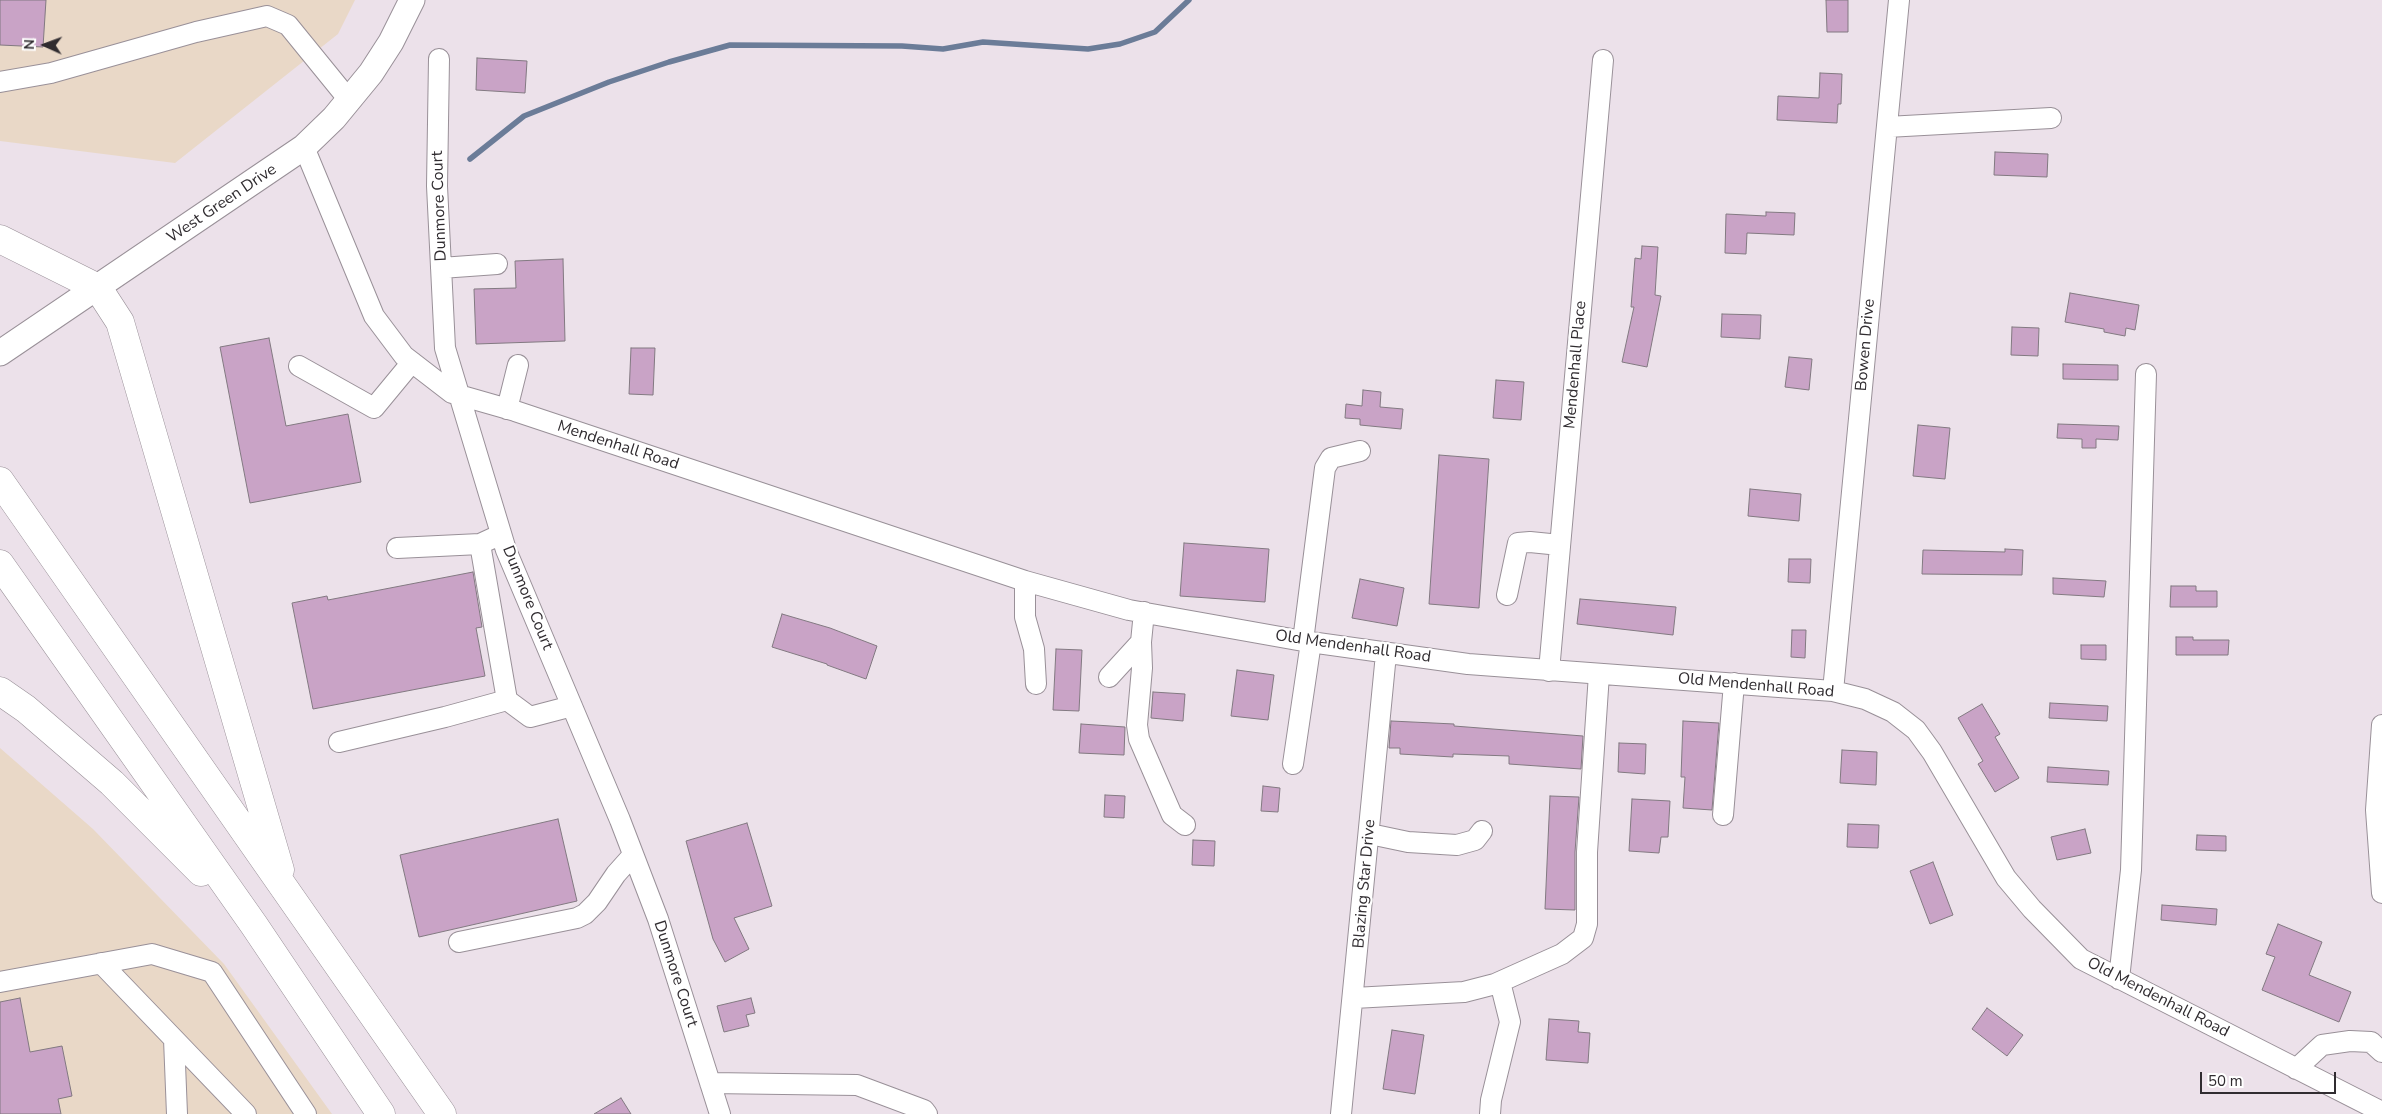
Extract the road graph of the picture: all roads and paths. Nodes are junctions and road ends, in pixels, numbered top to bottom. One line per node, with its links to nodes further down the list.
1 (1899, 0): 8 (street, Bowen Drive)
2 (408, 7): 6 (main road, West Green Drive)
3 (439, 59): 12 (street, Dunmore Court)
4 (1603, 60): 25 (street, Mendenhall Place)
5 (0, 82): 6 (street)
6 (349, 100): 9 (main road, West Green Drive)
7 (2051, 118): 8 (street)
8 (1887, 127): 41 (street, Bowen Drive)
9 (304, 147): 13 (main road, West Green Drive); 15 (street, Mendenhall Road)
10 (0, 238): 13 (highway)
11 (497, 264): 12 (street)
12 (441, 268): 19 (street, Dunmore Court)
13 (98, 288): 14 (main road, West Green Drive); 53 (highway)
14 (0, 353)
15 (412, 362): 17 (street); 19 (street, Mendenhall Road)
16 (518, 364): 20 (street)
17 (299, 366)
18 (2146, 374): 58 (street)
19 (459, 395): 20 (street, Mendenhall Road); 23 (street, Dunmore Court)
20 (507, 409): 28 (street, Mendenhall Road)
21 (1360, 451): 33 (street)
22 (0, 482): 53 (highway)
23 (501, 534): 24 (street); 43 (street, Dunmore Court)
24 (480, 544): 26 (street); 42 (street)
25 (1560, 545): 30 (street); 35 (street, Mendenhall Place)
26 (397, 548)
27 (0, 564): 55 (highway)
28 (1025, 581): 29 (street, Mendenhall Road); 38 (street)
29 (1062, 593): 31 (street, Old Mendenhall Road)
30 (1507, 595)
31 (1144, 612): 32 (street); 33 (street, Old Mendenhall Road)
32 (1141, 642): 37 (street); 48 (street)
33 (1307, 642): 34 (street, Old Mendenhall Road); 46 (street)
34 (1386, 654): 35 (street, Old Mendenhall Road); 50 (street, Blazing Star Drive)
35 (1549, 671): 36 (street, Old Mendenhall Road)
36 (1599, 674): 39 (street, Old Mendenhall Road); 60 (street)
37 (1110, 677)
38 (1036, 684)
39 (1734, 684): 41 (street, Old Mendenhall Road); 47 (street)
40 (0, 691): 55 (highway)
41 (1833, 691): 58 (street, Old Mendenhall Road)
42 (507, 700): 43 (street); 45 (street)
43 (572, 706): 51 (street, Dunmore Court)
44 (2382, 724): 52 (street)
45 (339, 742)
46 (1293, 764)
47 (1723, 815)
48 (1185, 825)
49 (1482, 831): 50 (street)
50 (1370, 834): 61 (street, Blazing Star Drive)
51 (633, 855): 56 (street); 65 (street, Dunmore Court)
52 (2382, 889): 54 (street)
53 (286, 891): 71 (highway)
54 (2382, 893)
55 (254, 925): 70 (highway)
56 (459, 942)
57 (101, 963): 59 (street); 62 (street); 69 (street)
58 (2119, 979): 64 (street, Old Mendenhall Road)
59 (0, 982)
60 (1500, 982): 61 (street); 75 (street)
61 (1354, 998): 74 (street, Blazing Star Drive)
62 (174, 1039): 67 (street); 68 (street)
63 (2382, 1052): 64 (street)
64 (2296, 1069): 66 (street, Old Mendenhall Road)
65 (710, 1082): 72 (street, Dunmore Court); 73 (street)
66 (2380, 1106)
67 (177, 1114)
68 (246, 1114)
69 (306, 1114)
70 (381, 1114)
71 (442, 1114)
72 (720, 1114)
73 (926, 1114)
74 (1341, 1114)
75 (1490, 1114)

